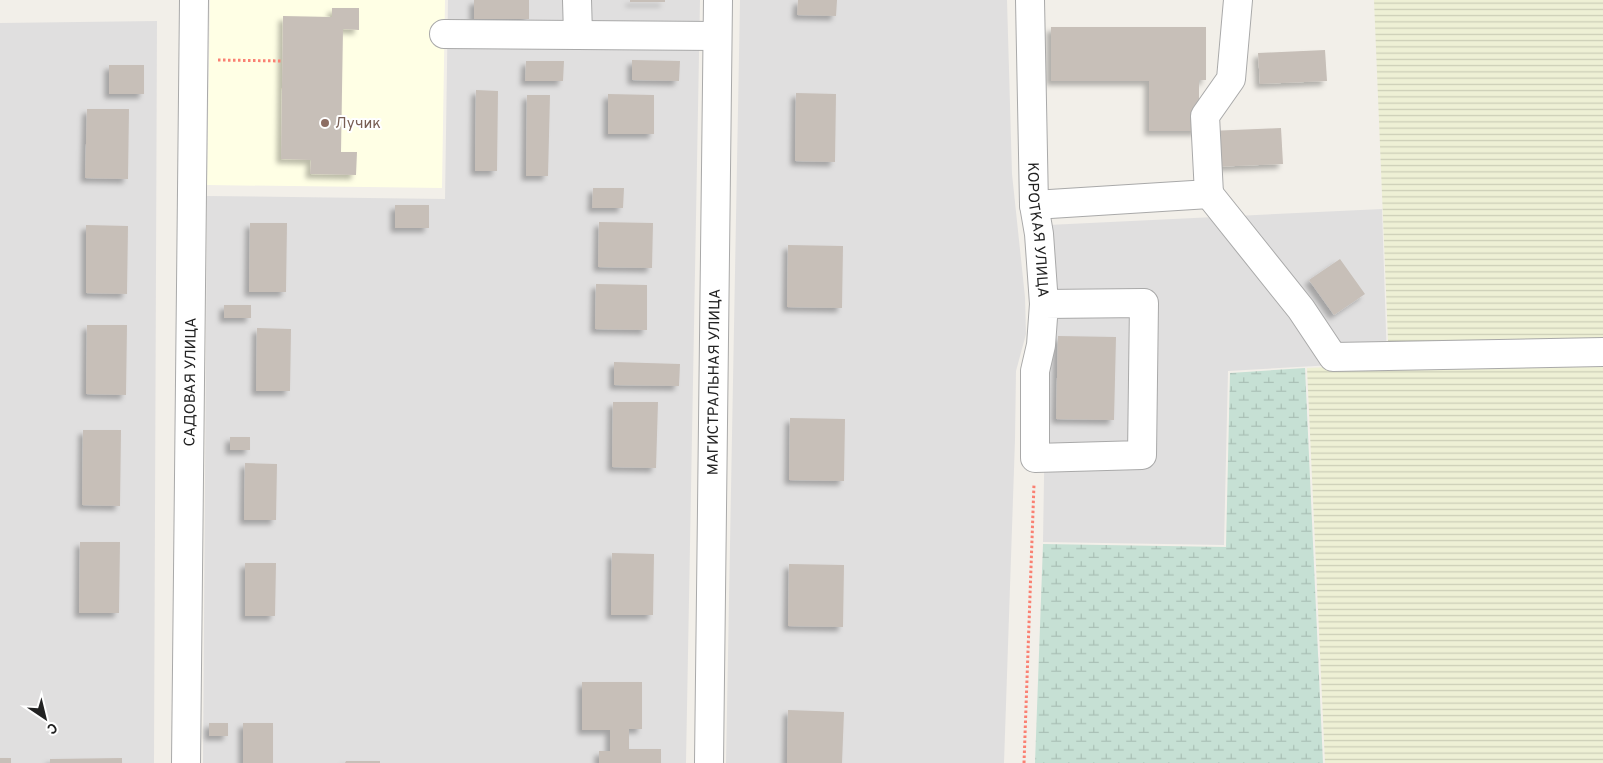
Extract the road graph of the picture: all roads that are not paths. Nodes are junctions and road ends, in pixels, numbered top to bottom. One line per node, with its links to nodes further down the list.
1 (194, 0): 13 (street, САДОВАЯ УЛИЦА)
2 (578, 0): 7 (street)
3 (718, 0): 8 (street, МАГИСТРАЛЬНАЯ УЛИЦА)
4 (1030, 0): 10 (street, КОРОТКАЯ УЛИЦА)
5 (1238, 0): 9 (street)
6 (444, 34): 7 (street)
7 (578, 34): 8 (street)
8 (717, 36): 14 (street, МАГИСТРАЛЬНАЯ УЛИЦА)
9 (1209, 194): 10 (street); 12 (street)
10 (1034, 205): 11 (street, КОРОТКАЯ УЛИЦА)
11 (1044, 304): 11 (street, КОРОТКАЯ УЛИЦА)
12 (1603, 352)
13 (186, 763)
14 (709, 763)

